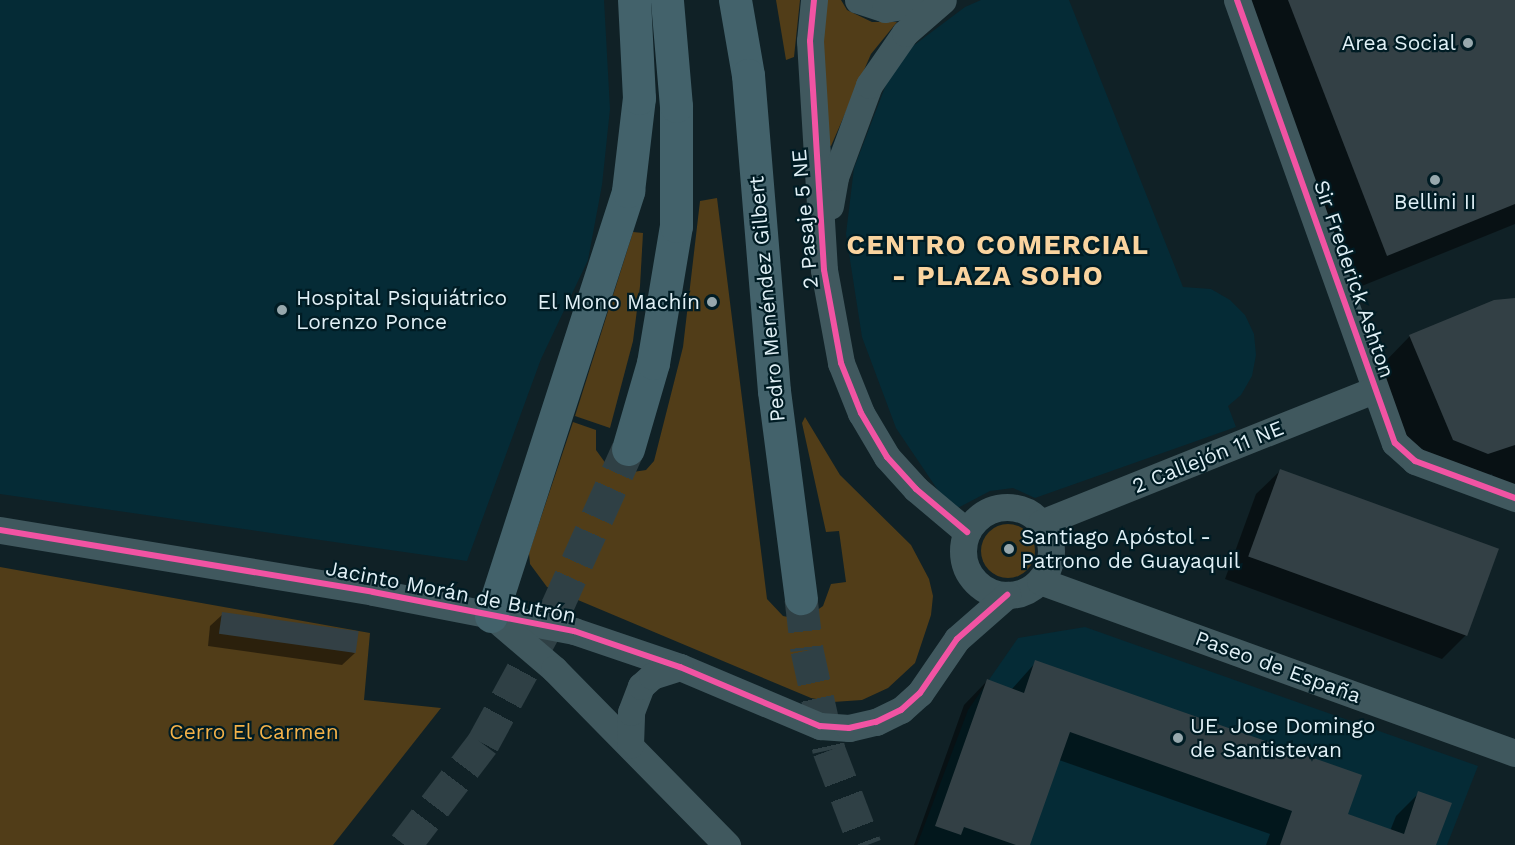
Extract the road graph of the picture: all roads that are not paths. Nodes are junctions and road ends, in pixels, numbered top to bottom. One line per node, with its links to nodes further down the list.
1 (634, 0): 19 (main road)
2 (667, 0): 11 (main road)
3 (735, 0): 18 (main road, Pedro Menéndez Gilbert)
4 (814, 0): 9 (street, 2 Pasaje 5 NE)
5 (858, 0): 6 (street)
6 (938, 0)
7 (943, 0): 9 (street, 2 Pasaje 5 NE)
8 (1237, 0): 10 (street, Sir Frederick Ashton)
9 (824, 270): 15 (street, 2 Pasaje 5 NE)
10 (1374, 390): 12 (street, Sir Frederick Ashton); 13 (street, 2 Callejón 11 NE)
11 (628, 449)
12 (1515, 498)
13 (1041, 523): 15 (street); 16 (street)
14 (0, 530): 19 (street, Jacinto Morán de Butrón)
15 (967, 532): 17 (street)
16 (1040, 580): 17 (street); 22 (street, Paseo de España)
17 (1007, 596): 20 (street, Jacinto Morán de Butrón)
18 (801, 598)
19 (491, 616): 20 (street, Jacinto Morán de Butrón); 21 (street, Jacinto Morán de Butrón)
20 (680, 667): 21 (street)
21 (630, 745): 23 (street, Jacinto Morán de Butrón)
22 (1515, 753)
23 (727, 845)

